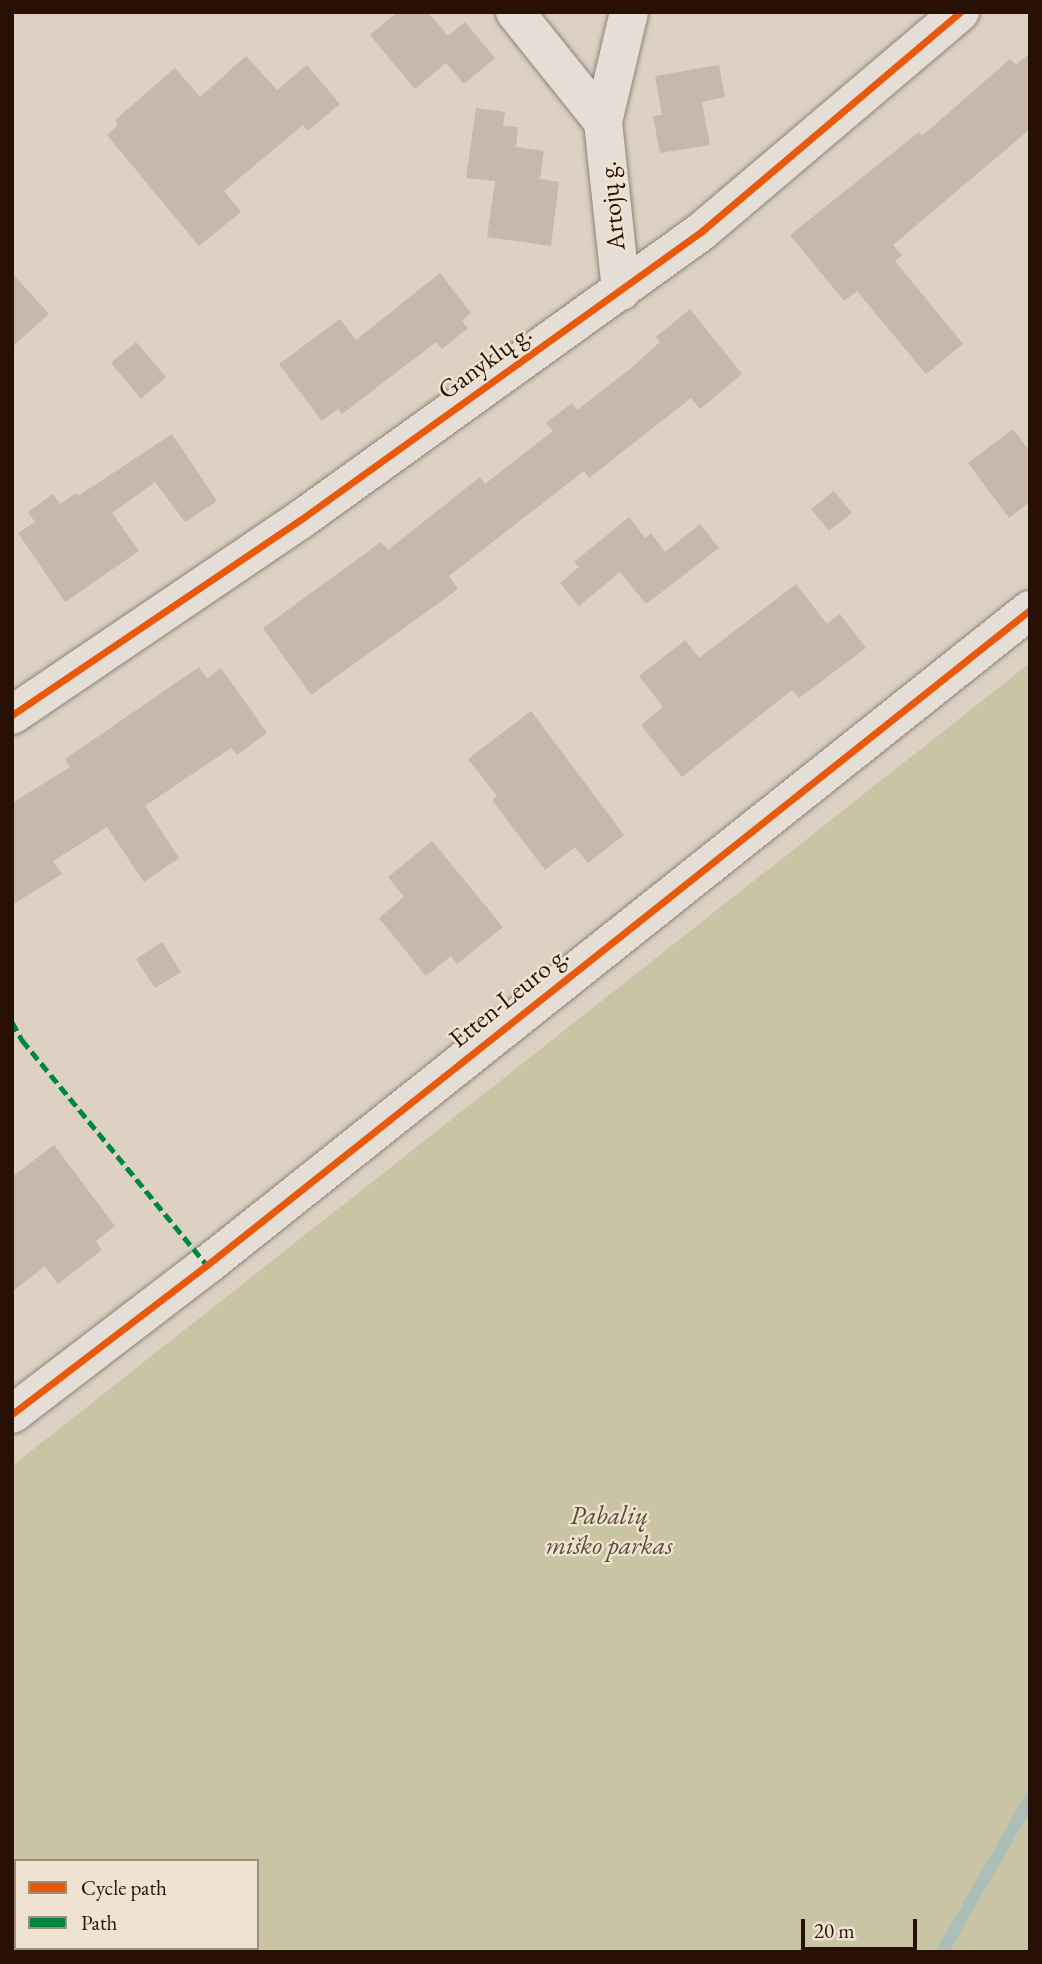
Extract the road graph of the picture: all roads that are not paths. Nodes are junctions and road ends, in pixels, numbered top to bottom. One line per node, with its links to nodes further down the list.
1 (515, 12): 4 (street)
2 (629, 12): 4 (street, Artojų g.)
3 (960, 12): 5 (street, Ganyklų g.)
4 (603, 122): 5 (street, Artojų g.)
5 (621, 291): 7 (street, Ganyklų g.)
6 (1030, 610): 8 (street, Etten-Leuro g.)
7 (12, 715)
8 (12, 1414)

